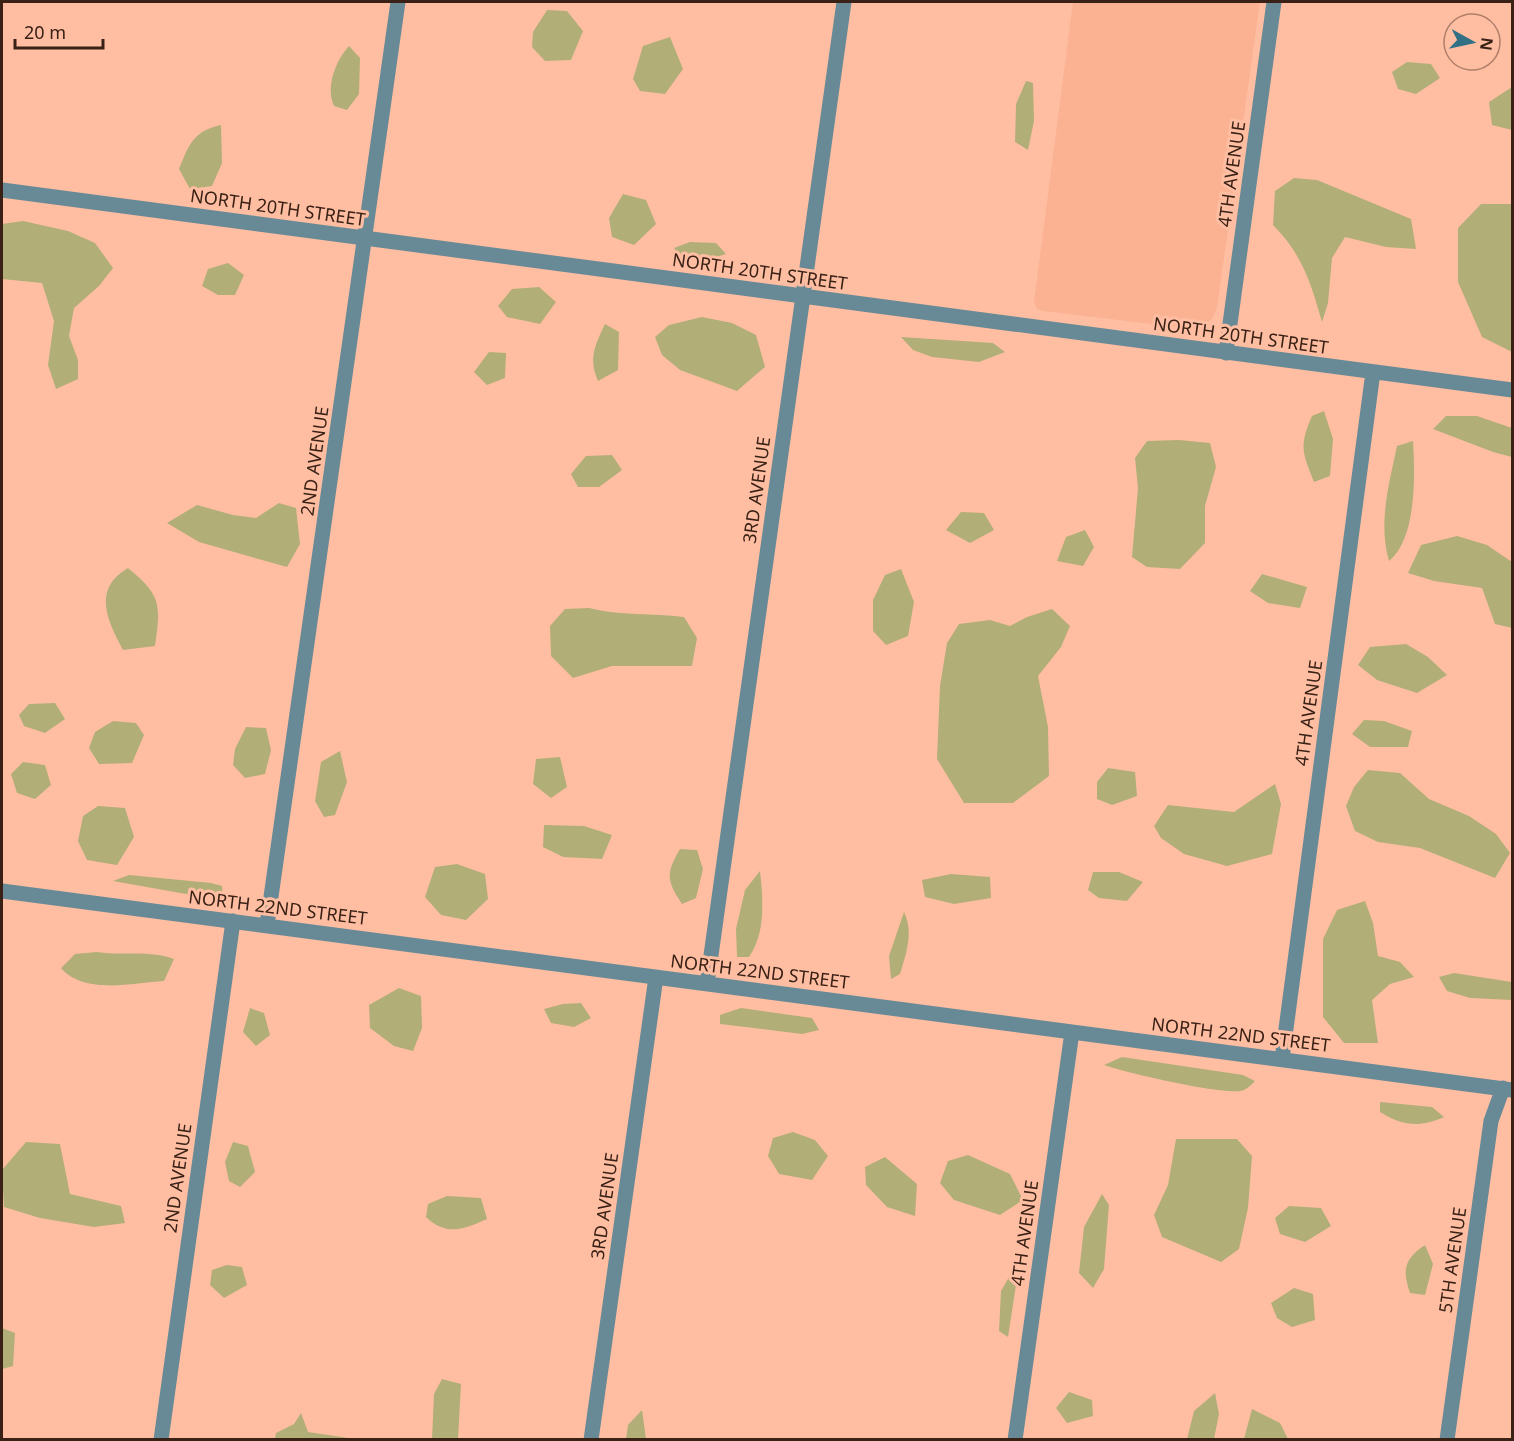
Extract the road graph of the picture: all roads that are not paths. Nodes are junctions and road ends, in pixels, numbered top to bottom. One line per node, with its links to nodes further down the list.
1 (398, 2): 5 (street, 2ND AVENUE)
2 (844, 2): 6 (street, 3RD AVENUE)
3 (1274, 2): 7 (street, 4TH AVENUE)
4 (2, 190): 5 (street, NORTH 20TH STREET)
5 (365, 239): 6 (street, NORTH 20TH STREET); 12 (street, 2ND AVENUE)
6 (802, 296): 7 (street, NORTH 20TH STREET); 14 (street, 3RD AVENUE)
7 (1226, 353): 8 (street, NORTH 20TH STREET)
8 (1372, 372): 9 (street, NORTH 20TH STREET); 16 (street, 4TH AVENUE)
9 (1512, 390)
10 (2, 891): 11 (street, NORTH 22ND STREET)
11 (232, 921): 12 (street, NORTH 22ND STREET); 18 (street, 2ND AVENUE)
12 (267, 926): 13 (street, NORTH 22ND STREET)
13 (656, 977): 14 (street, NORTH 22ND STREET); 19 (street, 3RD AVENUE)
14 (707, 984): 15 (street, NORTH 22ND STREET)
15 (1072, 1032): 16 (street, NORTH 22ND STREET); 20 (street, 4TH AVENUE)
16 (1282, 1059): 17 (street, NORTH 22ND STREET)
17 (1508, 1089): 21 (street, 5TH AVENUE)
18 (160, 1440)
19 (591, 1440)
20 (1016, 1440)
21 (1447, 1440)

